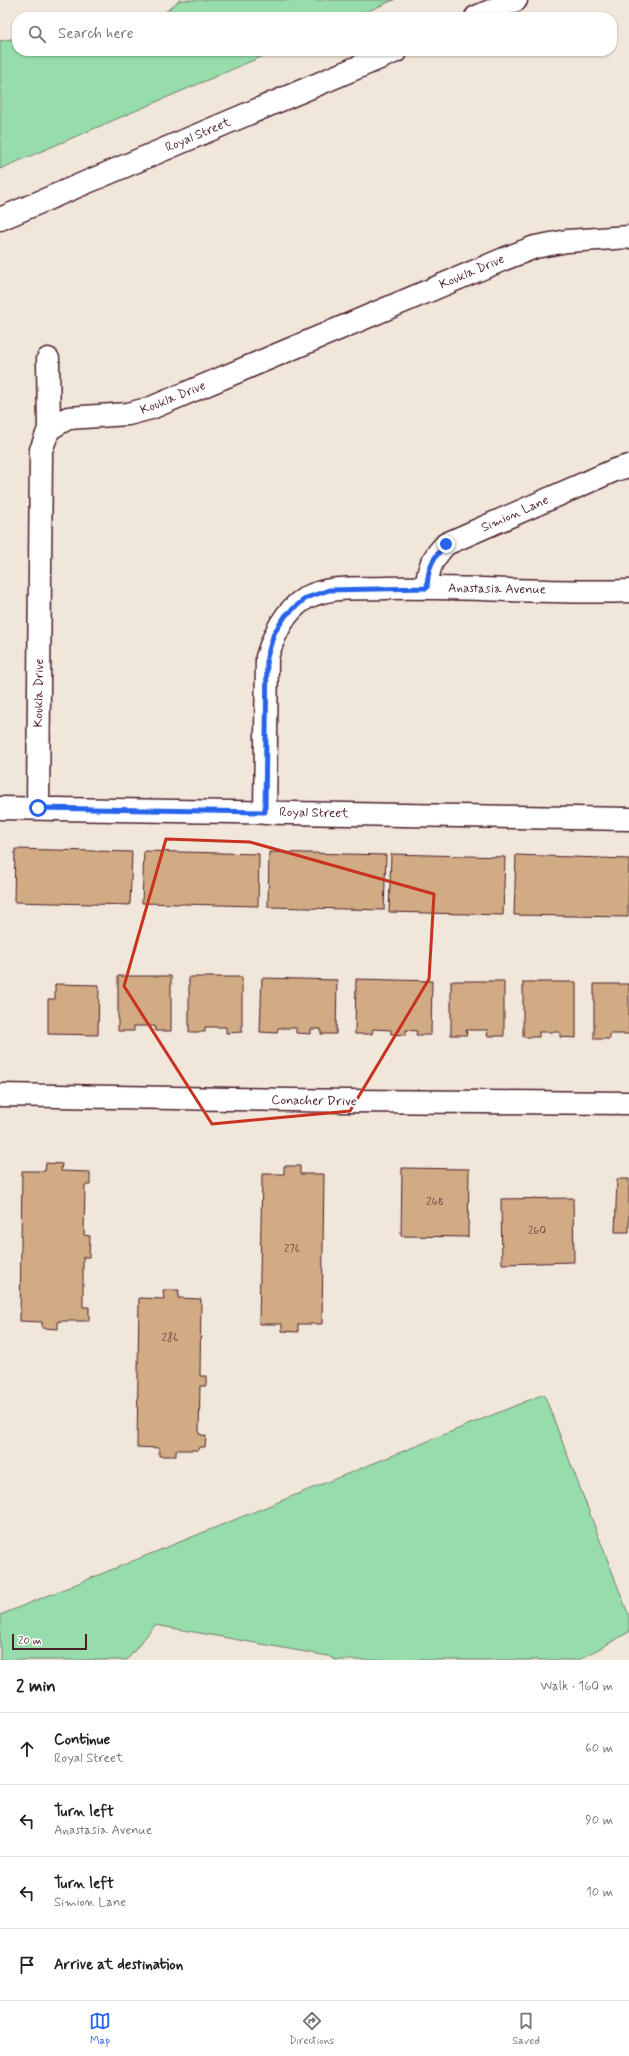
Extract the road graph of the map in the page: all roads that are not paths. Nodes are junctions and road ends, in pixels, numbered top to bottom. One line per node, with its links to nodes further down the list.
1 (516, 0): 2 (street)
2 (488, 12)
3 (384, 56): 4 (street, Royal Street)
4 (0, 219)
5 (629, 237): 7 (street, Koukla Drive)
6 (48, 359): 7 (street)
7 (49, 429): 12 (street, Koukla Drive)
8 (629, 466): 9 (street, Simion Lane)
9 (427, 588): 10 (street, Anastasia Avenue); 13 (street, Anastasia Avenue)
10 (629, 591)
11 (0, 808): 12 (street, Royal Street)
12 (38, 808): 13 (street, Royal Street)
13 (265, 812): 14 (street, Royal Street)
14 (629, 819)
15 (0, 1095): 16 (street, Conacher Drive)
16 (629, 1103)

